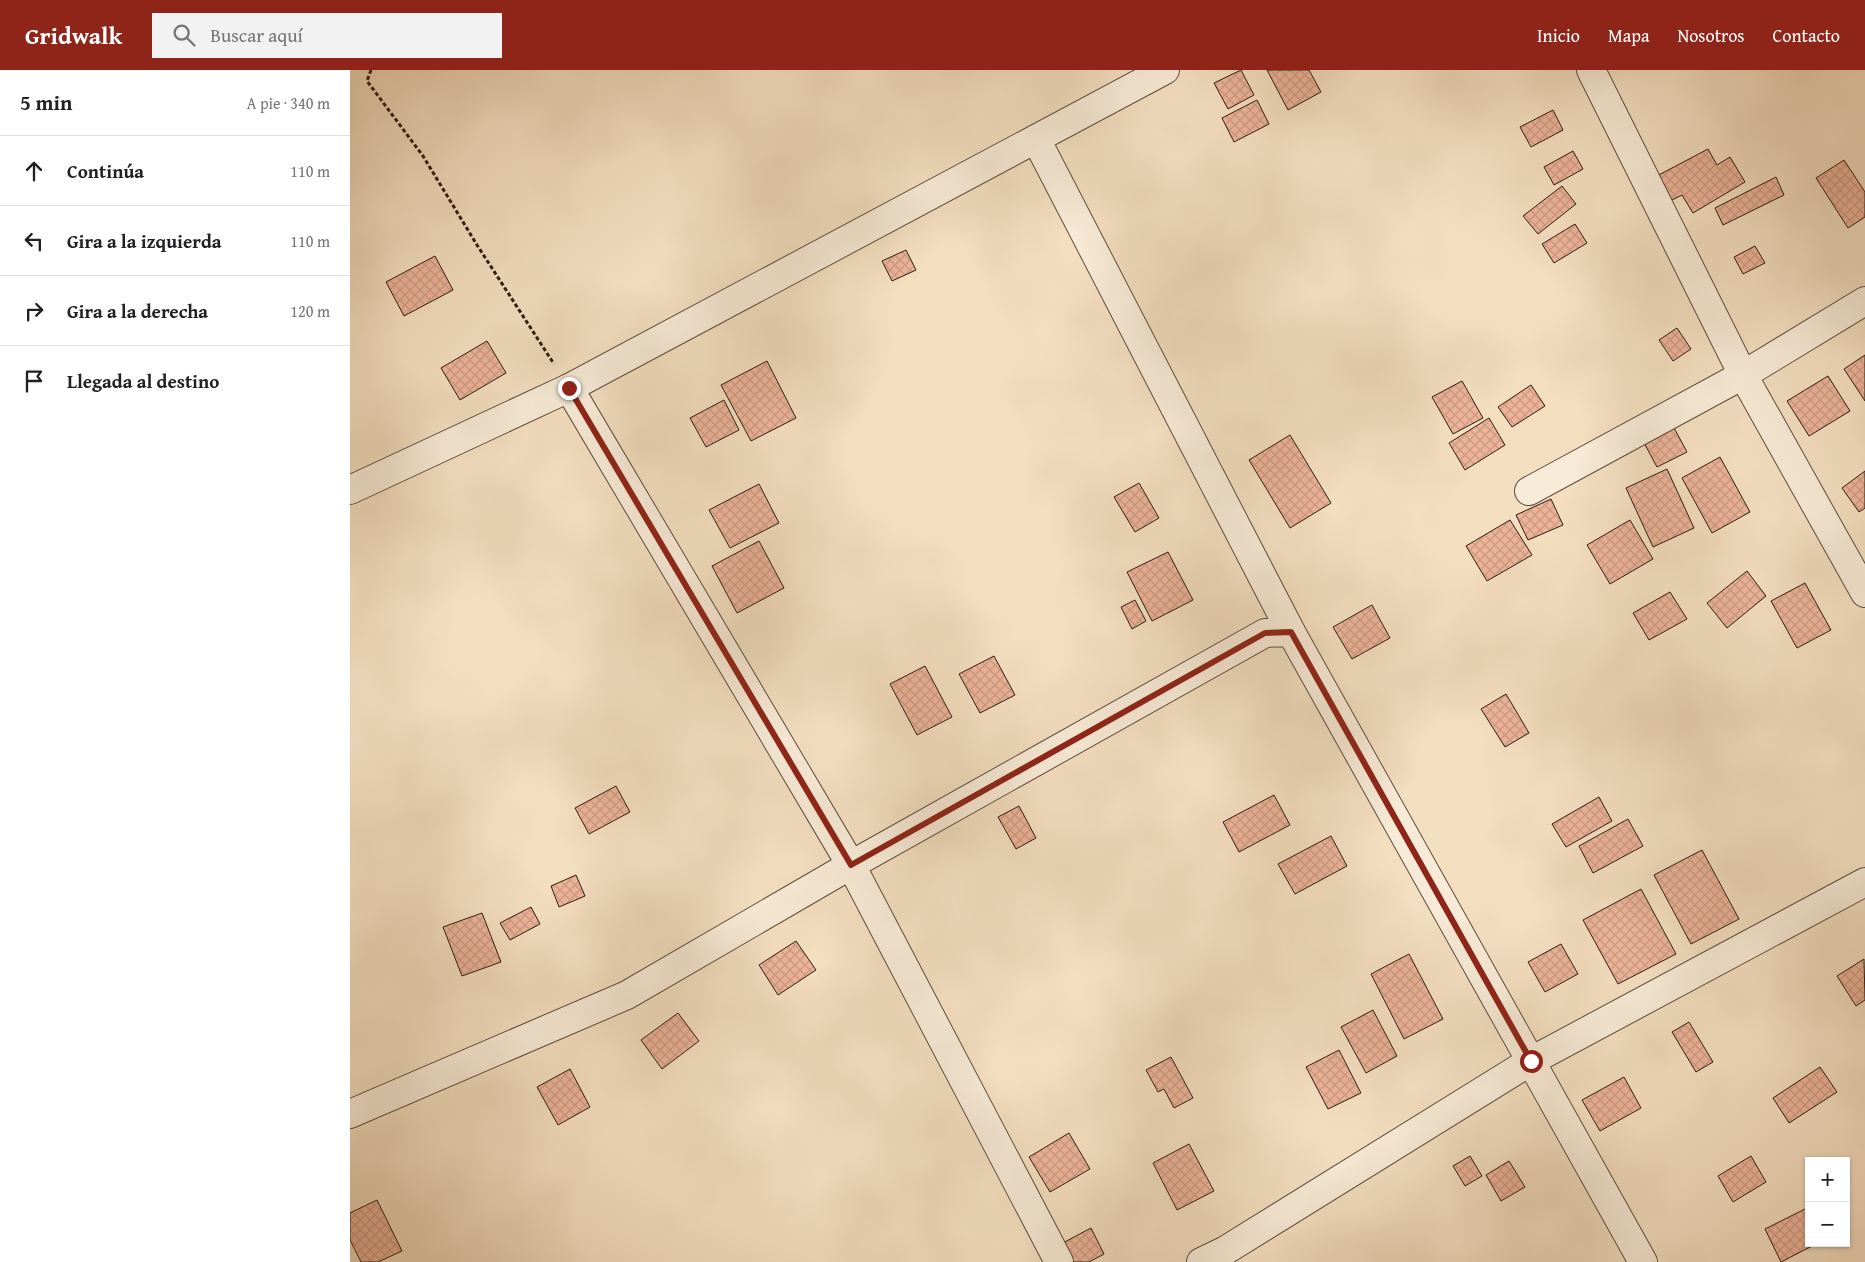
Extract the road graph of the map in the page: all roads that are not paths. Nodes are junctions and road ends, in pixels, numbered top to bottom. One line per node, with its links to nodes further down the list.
1 (1165, 70): 3 (street)
2 (1591, 70): 5 (street)
3 (1036, 139): 6 (street); 10 (street)
4 (1865, 301): 5 (street)
5 (1743, 375): 8 (street); 9 (street)
6 (569, 388): 7 (street); 11 (street)
7 (350, 490)
8 (1529, 491)
9 (1865, 593)
10 (1291, 632): 11 (street); 13 (street)
11 (851, 865): 14 (street); 15 (street)
12 (1865, 882): 13 (street)
13 (1531, 1061): 16 (street); 17 (street)
14 (350, 1114)
15 (1059, 1262)
16 (1201, 1262)
17 (1643, 1262)

